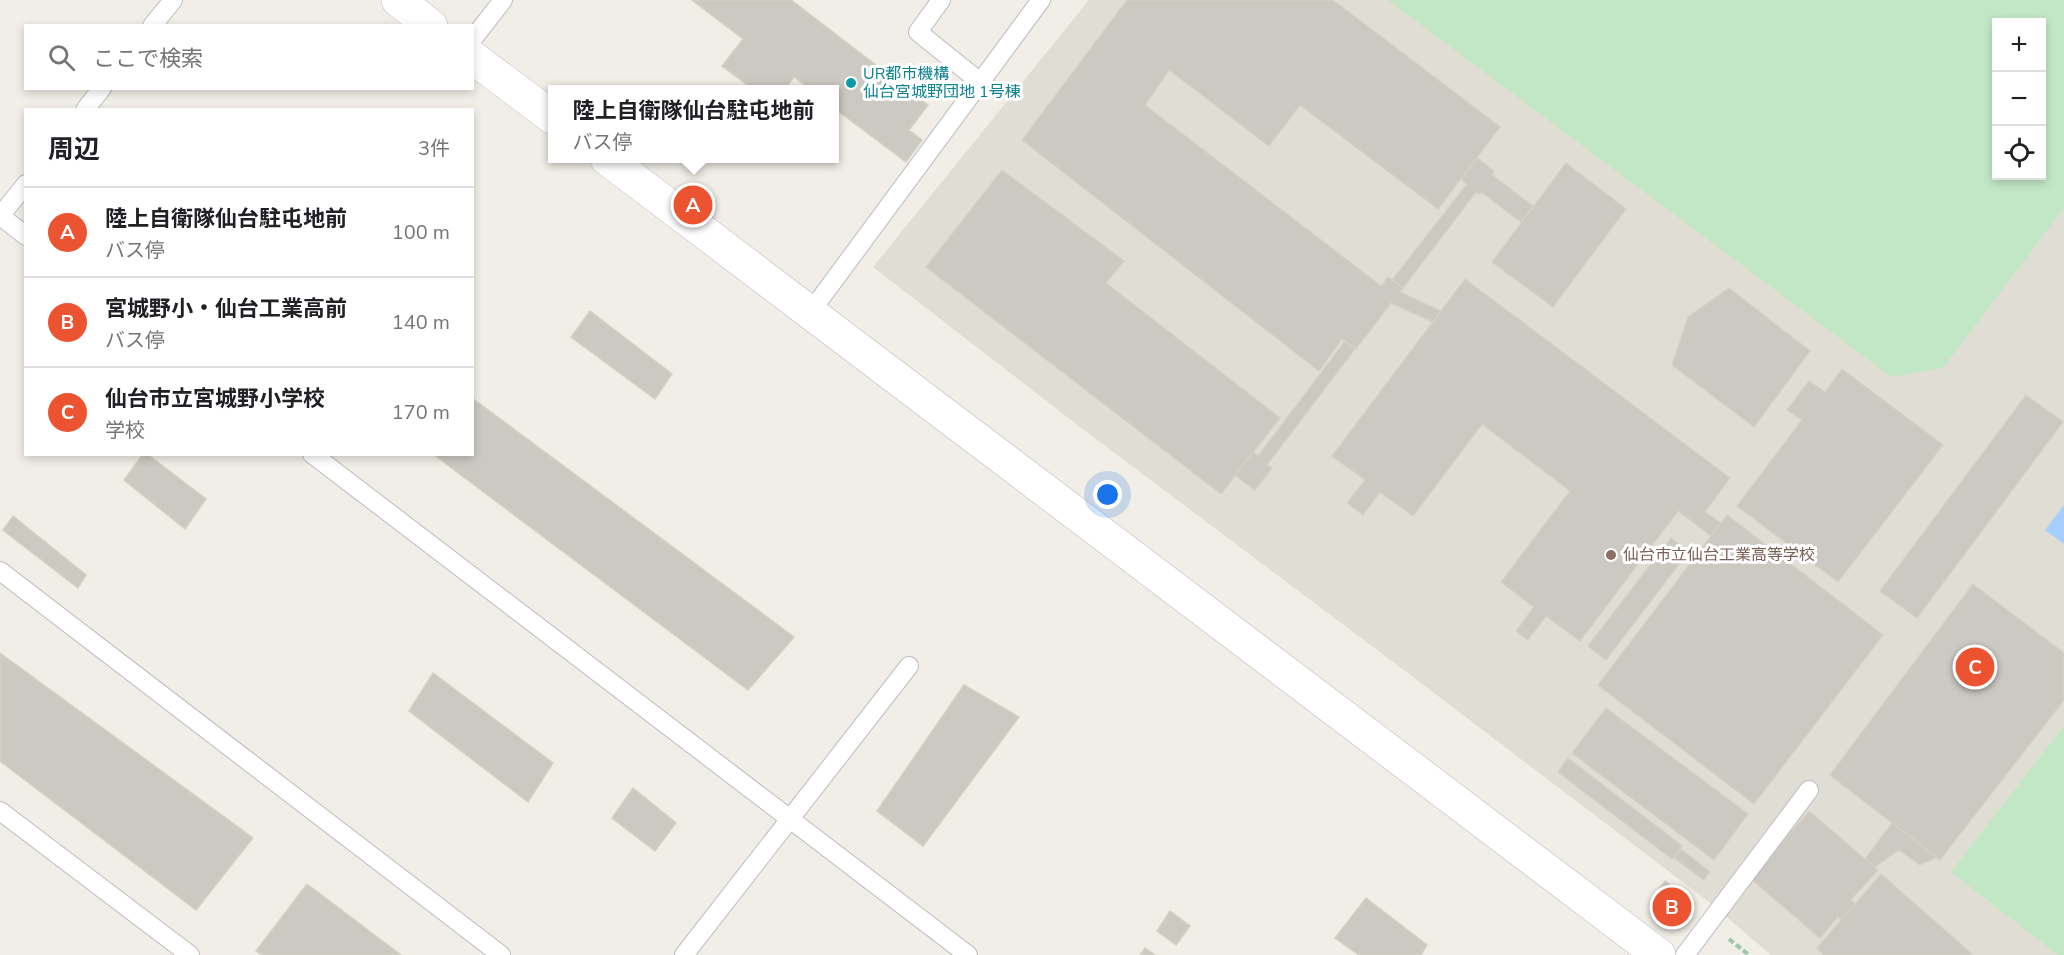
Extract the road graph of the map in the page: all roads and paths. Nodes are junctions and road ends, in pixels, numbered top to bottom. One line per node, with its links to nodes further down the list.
1 (173, 0): 6 (lane)
2 (398, 0): 7 (street)
3 (503, 0): 8 (lane)
4 (941, 0): 10 (lane)
5 (1041, 0): 10 (lane)
6 (154, 24)
7 (428, 24)
8 (474, 37)
9 (474, 58): 13 (street)
10 (980, 82): 17 (lane)
11 (100, 90): 12 (lane)
12 (87, 108)
13 (548, 114)
14 (611, 163): 17 (street)
15 (24, 186): 16 (lane)
16 (24, 234)
17 (809, 314): 29 (street)
18 (315, 456): 23 (lane)
19 (0, 571): 26 (lane)
20 (909, 666): 23 (lane)
21 (1809, 790): 30 (lane)
22 (0, 812): 25 (lane)
23 (790, 819): 27 (lane); 28 (lane)
24 (1731, 941): 31 (path)
25 (190, 955)
26 (501, 955)
27 (684, 955)
28 (968, 955)
29 (1659, 955)
30 (1685, 955)
31 (1749, 955)

